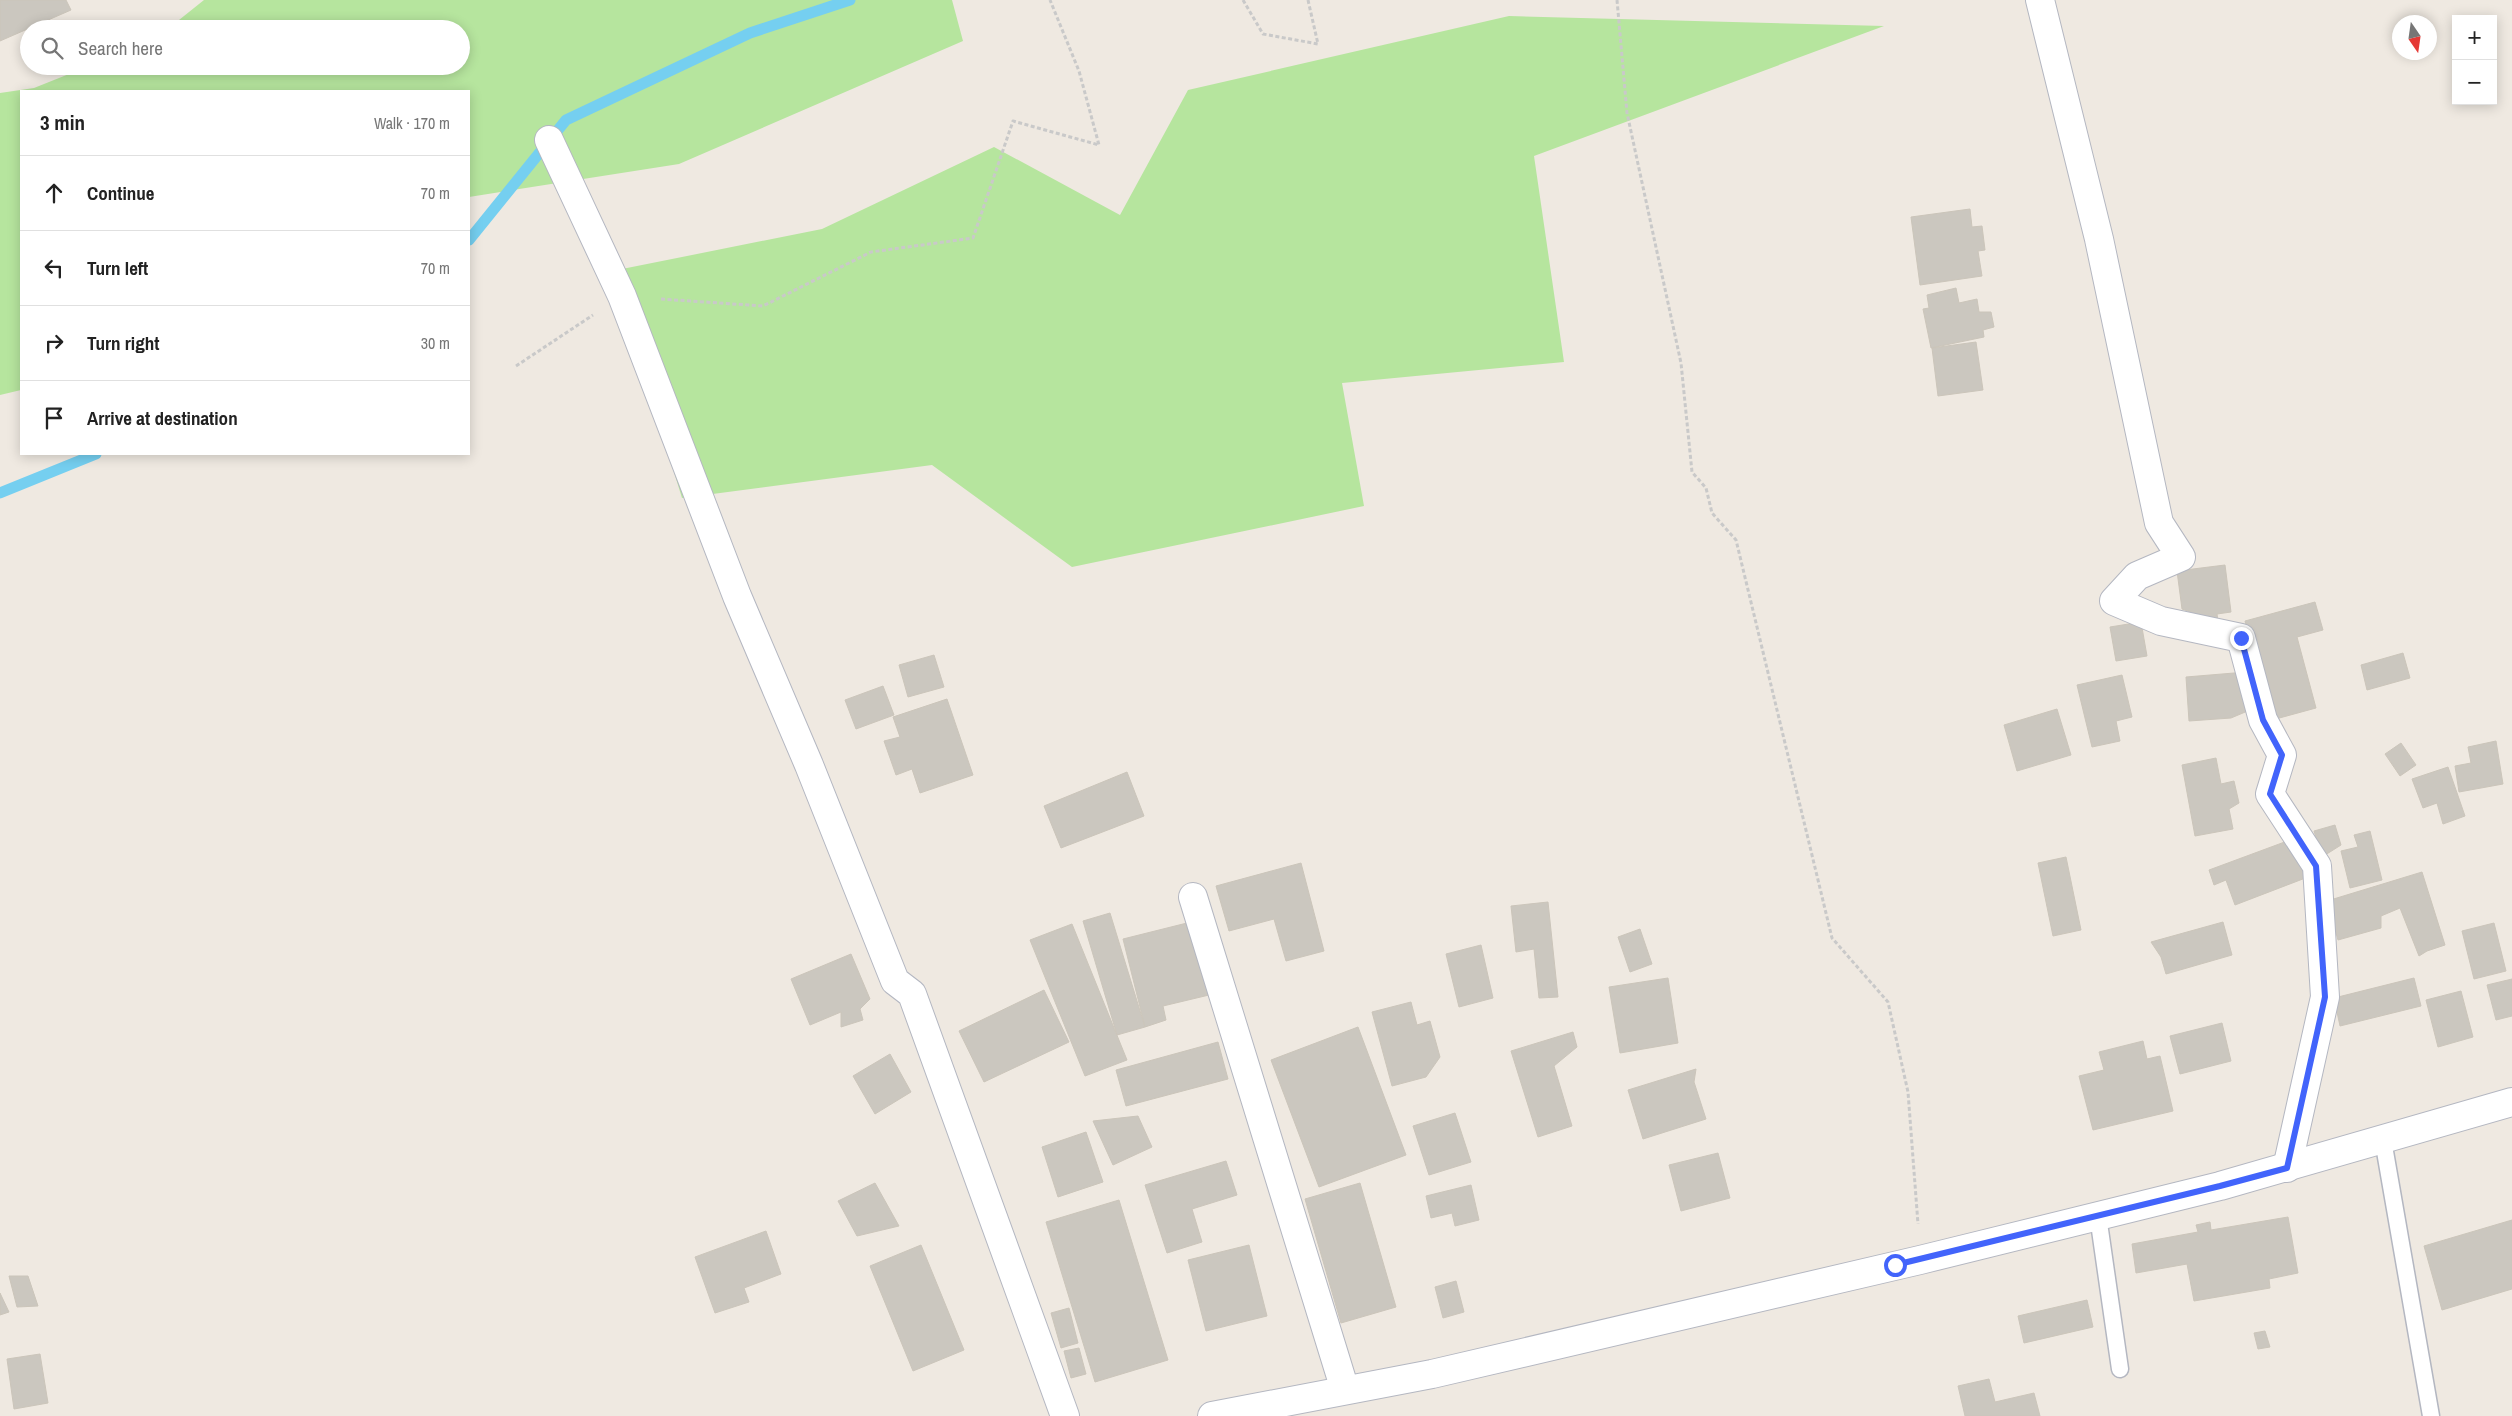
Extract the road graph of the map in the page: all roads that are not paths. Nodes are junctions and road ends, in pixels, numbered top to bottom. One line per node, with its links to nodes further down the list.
1 (2040, 0): 6 (street)
2 (549, 140): 10 (street)
3 (1193, 897): 9 (street)
4 (2512, 1102): 5 (street)
5 (2383, 1140): 6 (street); 12 (lane)
6 (2287, 1168): 7 (street)
7 (2098, 1216): 8 (lane); 9 (street)
8 (2120, 1369)
9 (1345, 1390): 11 (street)
10 (1065, 1416)
11 (1212, 1416)
12 (2431, 1416)

